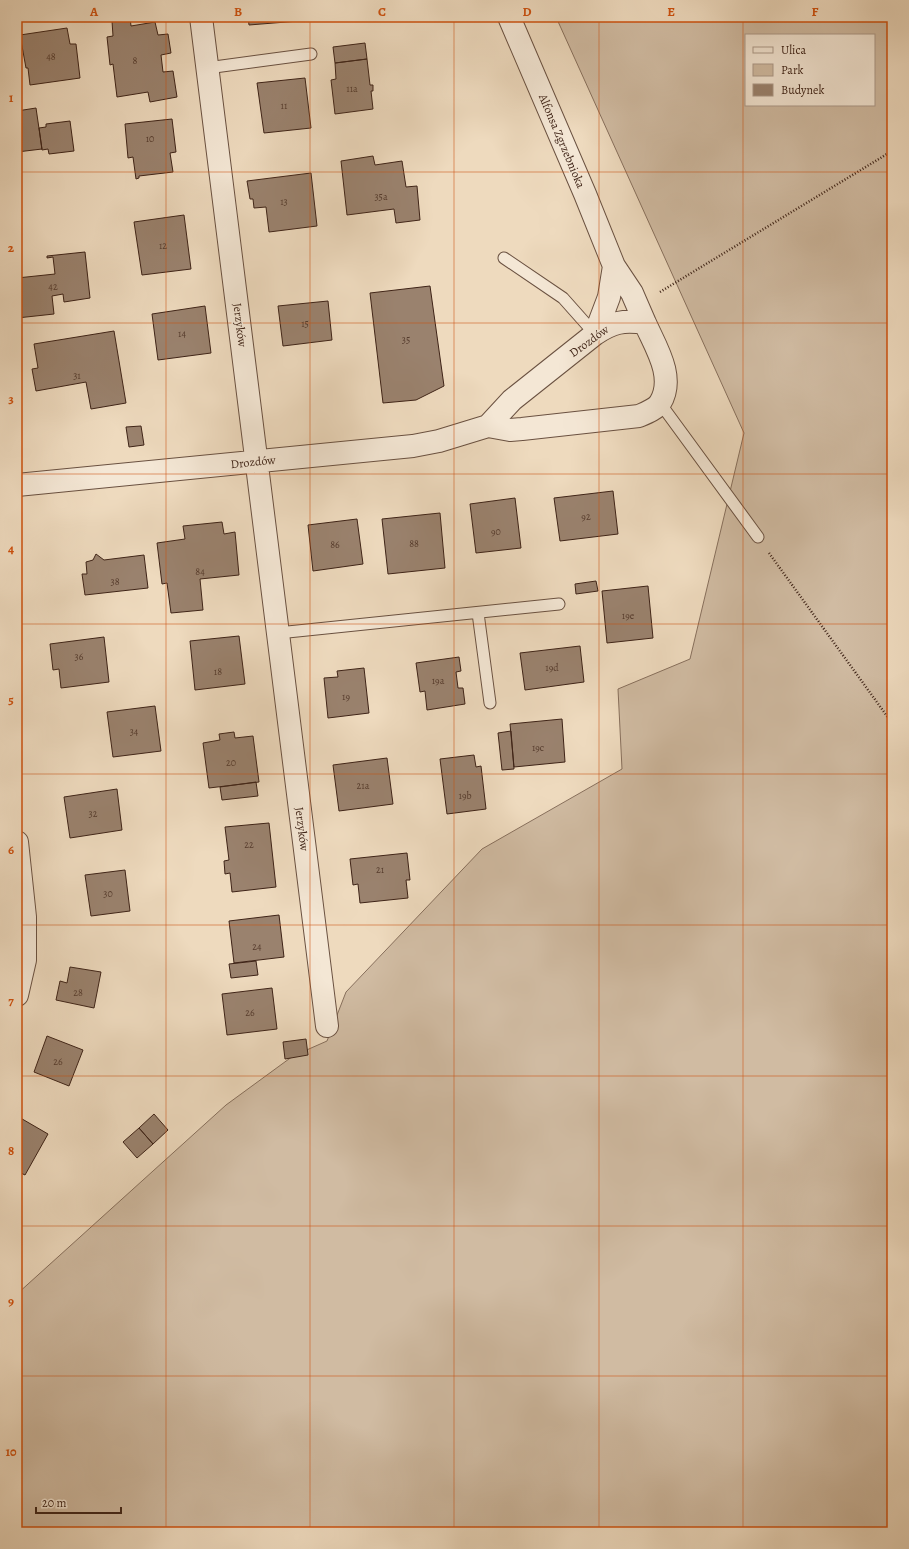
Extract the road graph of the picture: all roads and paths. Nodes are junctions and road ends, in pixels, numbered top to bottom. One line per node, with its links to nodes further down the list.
1 (201, 17): 4 (street, Jerzyków)
2 (510, 17): 7 (street, Alfonsa Zgrzebnioka)
3 (311, 54): 4 (lane)
4 (207, 68): 12 (street, Jerzyków)
5 (892, 151): 8 (path)
6 (504, 258): 9 (lane)
7 (614, 266): 8 (street, Alfonsa Zgrzebnioka); 9 (street)
8 (641, 314): 9 (street, Drozdów); 10 (street)
9 (595, 334): 11 (street, Drozdów)
10 (660, 403): 11 (street, Drozdów); 14 (lane)
11 (488, 426): 12 (street, Drozdów)
12 (257, 461): 13 (street, Drozdów); 17 (street, Jerzyków)
13 (17, 485)
14 (758, 537): 19 (path)
15 (559, 604): 16 (lane)
16 (478, 613): 17 (lane); 18 (lane)
17 (278, 634): 23 (street, Jerzyków)
18 (490, 703)
19 (892, 723)
20 (17, 842): 21 (street)
21 (19, 879): 22 (street)
22 (17, 995)
23 (327, 1026)

